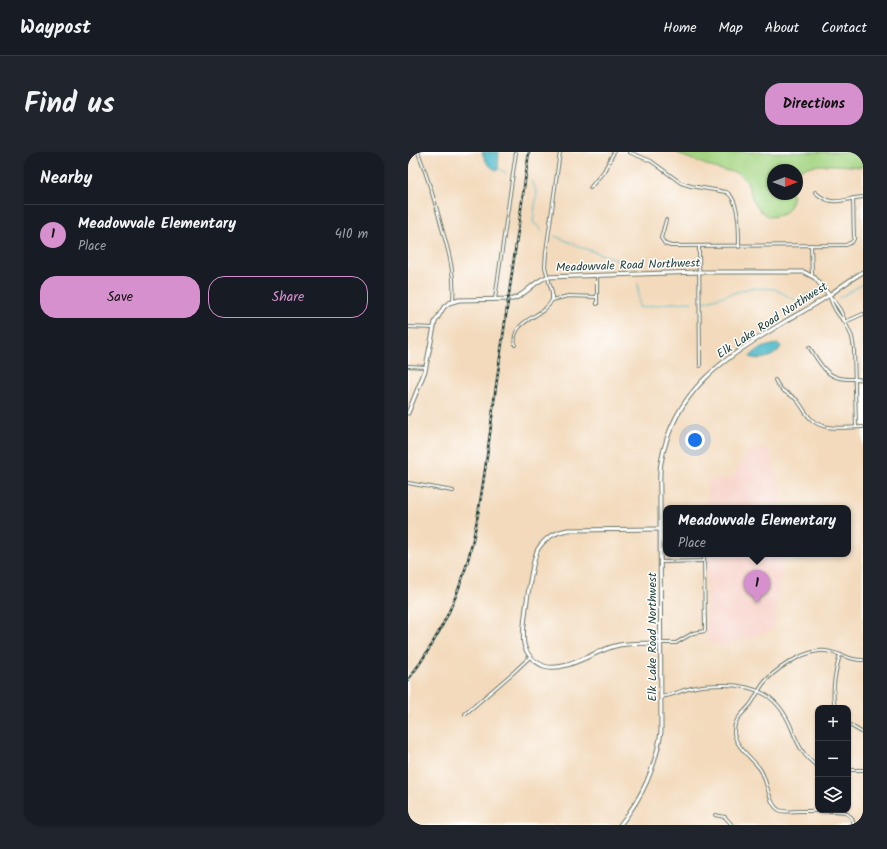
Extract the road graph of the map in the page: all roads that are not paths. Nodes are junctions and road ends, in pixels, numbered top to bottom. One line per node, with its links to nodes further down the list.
1 (418, 152): 23 (street)
2 (516, 152): 21 (street)
3 (560, 152): 18 (street)
4 (614, 152): 6 (street)
5 (629, 152): 13 (street)
6 (590, 188)
7 (815, 192): 9 (street)
8 (863, 197): 9 (street)
9 (853, 198): 11 (street)
10 (666, 220): 12 (street)
11 (811, 245): 13 (street); 17 (street)
12 (699, 246): 13 (street); 14 (street)
13 (739, 247)
14 (699, 272): 16 (street, Meadowvale Road Northwest); 17 (street, Meadowvale Road Northwest); 32 (street)
15 (863, 272): 19 (street, Elk Lake Road Northwest)
16 (597, 275): 18 (street, Meadowvale Road Northwest); 20 (street)
17 (812, 275): 19 (street)
18 (547, 277): 21 (street, Meadowvale Road Northwest); 22 (street)
19 (829, 296): 26 (street); 43 (street, Elk Lake Road Northwest)
20 (597, 297): 22 (street); 24 (street)
21 (495, 299): 23 (street, Meadowvale Road Northwest)
22 (552, 300): 29 (street)
23 (453, 301): 28 (street)
24 (597, 304)
25 (863, 314): 26 (street)
26 (845, 322): 34 (street)
27 (408, 327): 28 (street)
28 (434, 328): 33 (street)
29 (515, 344)
30 (809, 347): 34 (street)
31 (408, 366): 33 (street)
32 (700, 366)
33 (426, 367): 37 (street)
34 (855, 379): 36 (street); 39 (street)
35 (775, 380): 39 (street)
36 (863, 380)
37 (410, 405): 38 (street)
38 (408, 413)
39 (856, 427): 40 (street)
40 (863, 427)
41 (408, 483): 42 (street)
42 (453, 491)
43 (660, 529): 46 (street, Elk Lake Road Northwest); 49 (street)
44 (704, 557): 45 (street)
45 (704, 561): 46 (street); 47 (street)
46 (660, 562): 47 (street, Elk Lake Road Northwest)
47 (660, 643): 49 (street); 52 (street, Elk Lake Road Northwest)
48 (840, 655): 50 (street); 51 (street); 53 (street)
49 (530, 657): 54 (street)
50 (863, 660)
51 (759, 691): 52 (street); 57 (street); 63 (street)
52 (661, 697): 61 (street, Elk Lake Road Northwest)
53 (835, 705)
54 (465, 714)
55 (851, 726): 56 (street)
56 (863, 733)
57 (815, 764)
58 (851, 770): 59 (street)
59 (863, 770)
60 (715, 815): 62 (street)
61 (620, 825)
62 (732, 825)
63 (854, 825)

